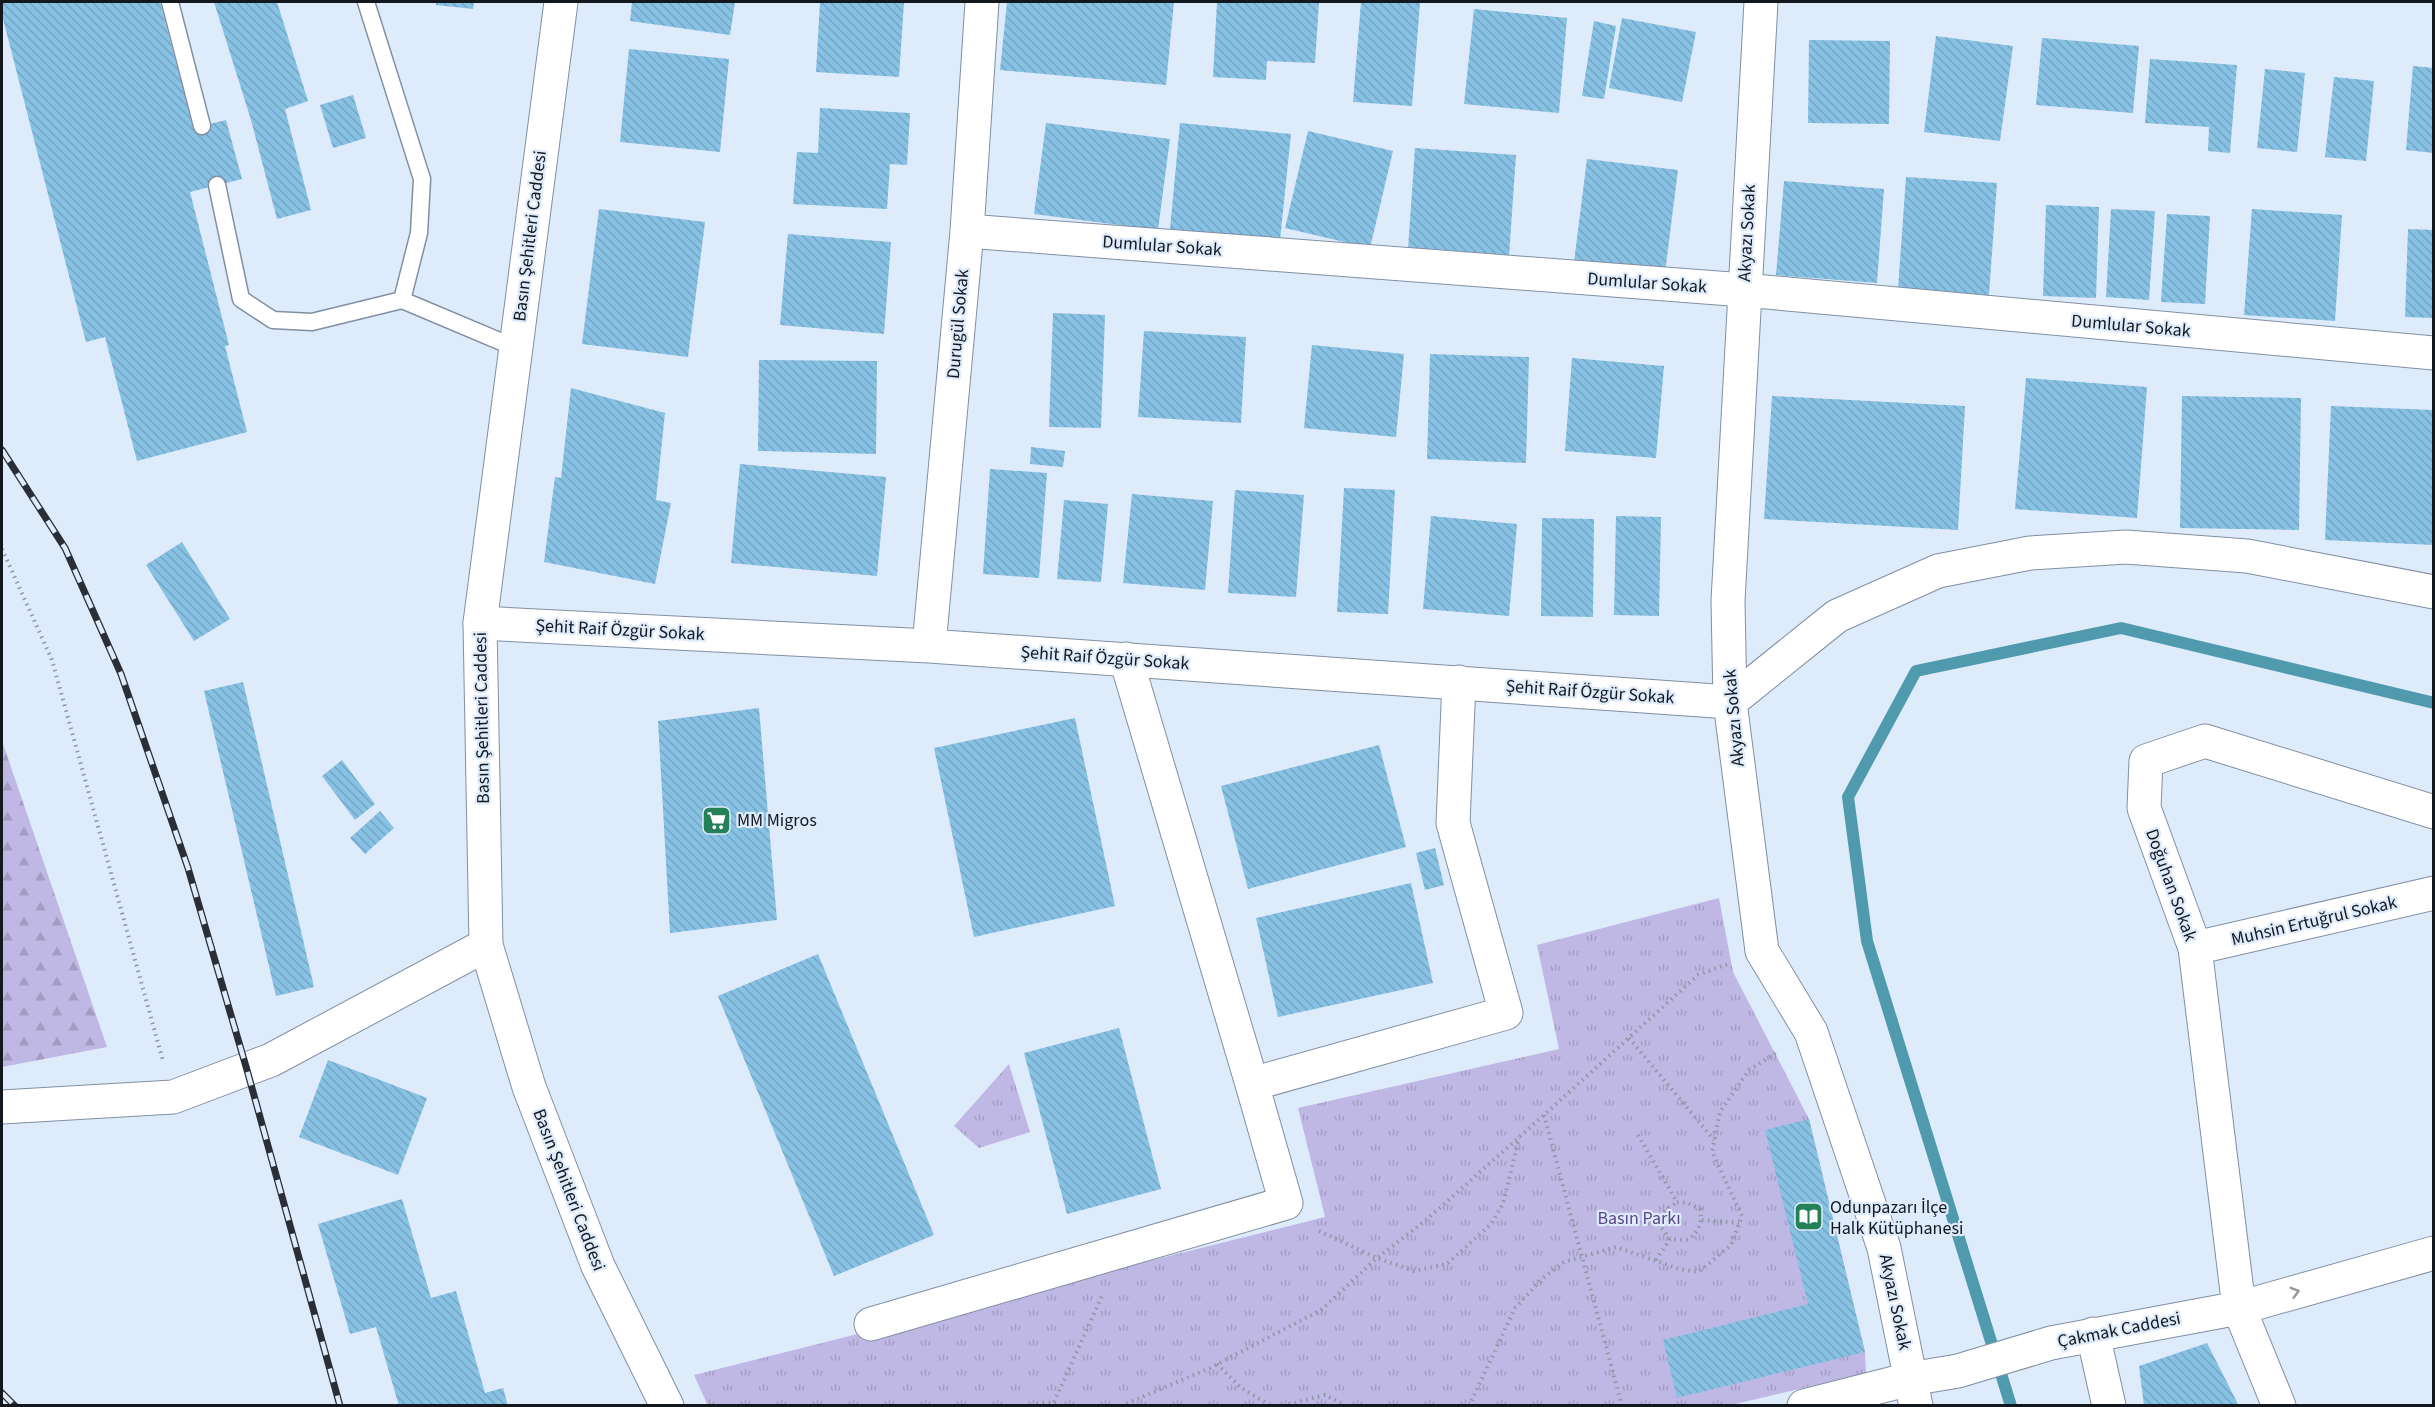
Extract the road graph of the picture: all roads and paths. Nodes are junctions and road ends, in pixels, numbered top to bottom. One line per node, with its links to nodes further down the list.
1 (170, 2): 6 (lane)
2 (366, 2): 10 (lane)
3 (561, 2): 11 (street, Basın Şehitleri Caddesi)
4 (982, 2): 8 (street, Durugül Sokak)
5 (1761, 2): 9 (street, Akyazı Sokak)
6 (202, 126)
7 (217, 185): 10 (lane)
8 (967, 231): 9 (street, Dumlular Sokak); 16 (street, Durugül Sokak)
9 (1744, 290): 12 (street, Dumlular Sokak); 19 (street, Akyazı Sokak)
10 (402, 300): 11 (lane)
11 (516, 348): 15 (street, Basın Şehitleri Caddesi)
12 (2433, 353)
13 (2, 549): 28 (path)
14 (2433, 592): 19 (street)
15 (480, 623): 16 (street, Şehit Raif Özgür Sokak); 22 (street, Basın Şehitleri Caddesi)
16 (929, 646): 17 (street, Şehit Raif Özgür Sokak)
17 (1126, 659): 18 (street, Şehit Raif Özgür Sokak); 27 (street)
18 (1460, 682): 19 (street, Şehit Raif Özgür Sokak); 27 (street)
19 (1730, 702): 24 (street, Akyazı Sokak)
20 (2433, 812): 23 (street, Doğuhan Sokak)
21 (2433, 894): 23 (street, Muhsin Ertuğrul Sokak)
22 (486, 945): 28 (street); 50 (street, Basın Şehitleri Caddesi)
23 (2194, 948): 44 (street, Doğuhan Sokak)
24 (1762, 951): 25 (street, Akyazı Sokak); 26 (path)
25 (1811, 1032): 33 (path); 48 (street, Akyazı Sokak)
26 (1629, 1038): 30 (path); 33 (path)
27 (1252, 1084): 45 (street)
28 (173, 1097): 29 (street)
29 (2, 1107)
30 (1544, 1115): 32 (path); 40 (path)
31 (1638, 1135): 34 (path)
32 (1519, 1137): 41 (path); 41 (path)
33 (1714, 1140): 36 (path)
34 (1677, 1202): 35 (path); 38 (path)
35 (1702, 1220): 36 (path); 38 (path)
36 (1739, 1223): 42 (path)
37 (1319, 1231): 41 (path)
38 (1670, 1239): 42 (path)
39 (2433, 1253): 44 (street, Çakmak Caddesi, one-way to 39)
40 (1582, 1257): 42 (path); 57 (path); 58 (path)
41 (1377, 1258): 47 (path)
42 (1656, 1260)
43 (1102, 1294): 49 (path)
44 (2239, 1308): 46 (street, Çakmak Caddesi); 61 (street, Doğuhan Sokak)
45 (871, 1324)
46 (2092, 1334): 48 (street, Çakmak Caddesi); 60 (street)
47 (1217, 1364): 53 (path); 54 (path)
48 (1913, 1392): 59 (street, Çakmak Caddesi)
49 (1054, 1402): 51 (path); 52 (path)
50 (667, 1406)
51 (1031, 1406)
52 (1062, 1406)
53 (1121, 1406)
54 (1271, 1406)
55 (1283, 1406): 56 (path)
56 (1347, 1406)
57 (1469, 1406)
58 (1622, 1406)
59 (1804, 1406)
60 (2109, 1406)
61 (2279, 1406)

